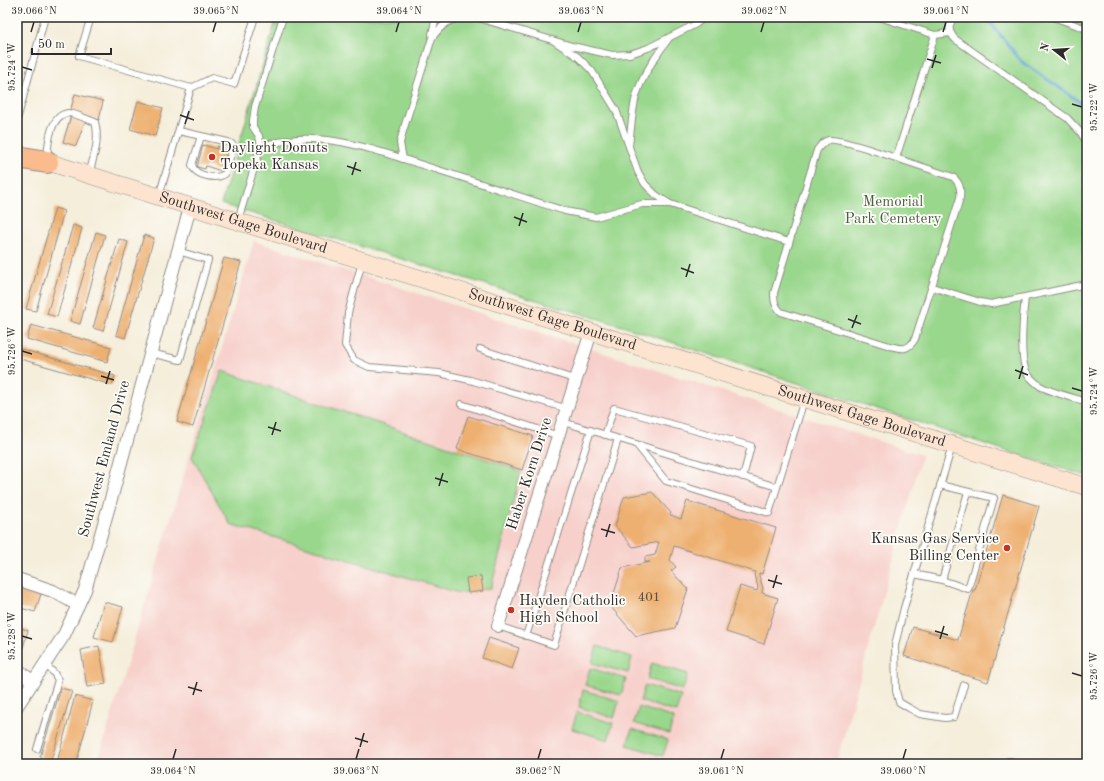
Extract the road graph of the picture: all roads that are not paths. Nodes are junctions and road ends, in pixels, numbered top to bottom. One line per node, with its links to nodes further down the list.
1 (45, 17): 19 (lane)
2 (91, 17): 18 (lane)
3 (255, 17): 18 (lane)
4 (283, 17): 23 (lane)
5 (436, 17): 16 (lane)
6 (469, 17): 16 (lane)
7 (475, 17): 17 (lane)
8 (704, 17): 15 (lane)
9 (879, 17): 14 (lane)
10 (954, 17): 13 (lane)
11 (1053, 17): 12 (lane)
12 (1087, 29)
13 (950, 33): 14 (lane); 22 (lane)
14 (935, 35): 27 (lane)
15 (670, 37): 17 (lane); 24 (lane)
16 (432, 38): 28 (lane)
17 (554, 41): 24 (lane)
18 (191, 88): 20 (lane)
19 (17, 120)
20 (178, 131): 21 (lane); 31 (lane)
21 (201, 136): 21 (lane)
22 (1087, 143)
23 (260, 146): 28 (lane); 34 (lane)
24 (629, 147): 32 (lane)
25 (17, 152): 29 (main road, Southwest Gage Boulevard)
26 (17, 157): 29 (highway)
27 (896, 158): 35 (lane); 39 (lane)
28 (402, 159): 32 (lane)
29 (47, 162): 30 (main road, Southwest Gage Boulevard); 30 (lane)
30 (88, 175): 31 (main road, Southwest Gage Boulevard)
31 (159, 197): 33 (main road, Southwest Gage Boulevard)
32 (670, 204): 35 (lane)
33 (190, 207): 34 (main road, Southwest Gage Boulevard); 36 (street, Southwest Emland Drive)
34 (238, 222): 37 (main road, Southwest Gage Boulevard)
35 (790, 242): 39 (lane)
36 (178, 251): 43 (street, Southwest Emland Drive); 43 (lane)
37 (363, 261): 41 (main road, Southwest Gage Boulevard); 48 (lane)
38 (1087, 284): 40 (lane)
39 (932, 287): 40 (lane)
40 (1025, 297): 46 (lane)
41 (591, 332): 44 (street, Haber Korn Drive); 45 (main road, Southwest Gage Boulevard)
42 (480, 349): 44 (lane)
43 (150, 353): 64 (street, Southwest Emland Drive)
44 (577, 380): 48 (street, Haber Korn Drive)
45 (804, 398): 55 (main road, Southwest Gage Boulevard); 58 (lane)
46 (1087, 402)
47 (461, 404): 52 (lane)
48 (568, 409): 49 (street, Haber Korn Drive)
49 (564, 422): 50 (lane); 52 (street, Haber Korn Drive)
50 (591, 430): 51 (lane); 66 (lane)
51 (605, 435): 53 (lane); 56 (lane)
52 (559, 436): 65 (street, Haber Korn Drive)
53 (618, 439): 54 (lane); 66 (lane)
54 (636, 444): 56 (lane); 58 (lane)
55 (952, 445): 57 (lane); 59 (main road, Southwest Gage Boulevard)
56 (743, 477): 58 (lane)
57 (940, 485): 60 (lane); 61 (lane)
58 (777, 487)
59 (1087, 487)
60 (968, 492): 63 (lane); 63 (lane)
61 (914, 574): 63 (lane); 70 (lane)
62 (17, 579): 64 (street)
63 (942, 580)
64 (78, 605): 67 (street, Southwest Emland Drive)
65 (498, 626): 66 (lane)
66 (526, 636)
67 (45, 664): 69 (street, Southwest Emland Drive); 72 (lane)
68 (17, 669): 69 (street)
69 (33, 682): 71 (street, Southwest Emland Drive)
70 (964, 685)
71 (17, 706)
72 (37, 749)

